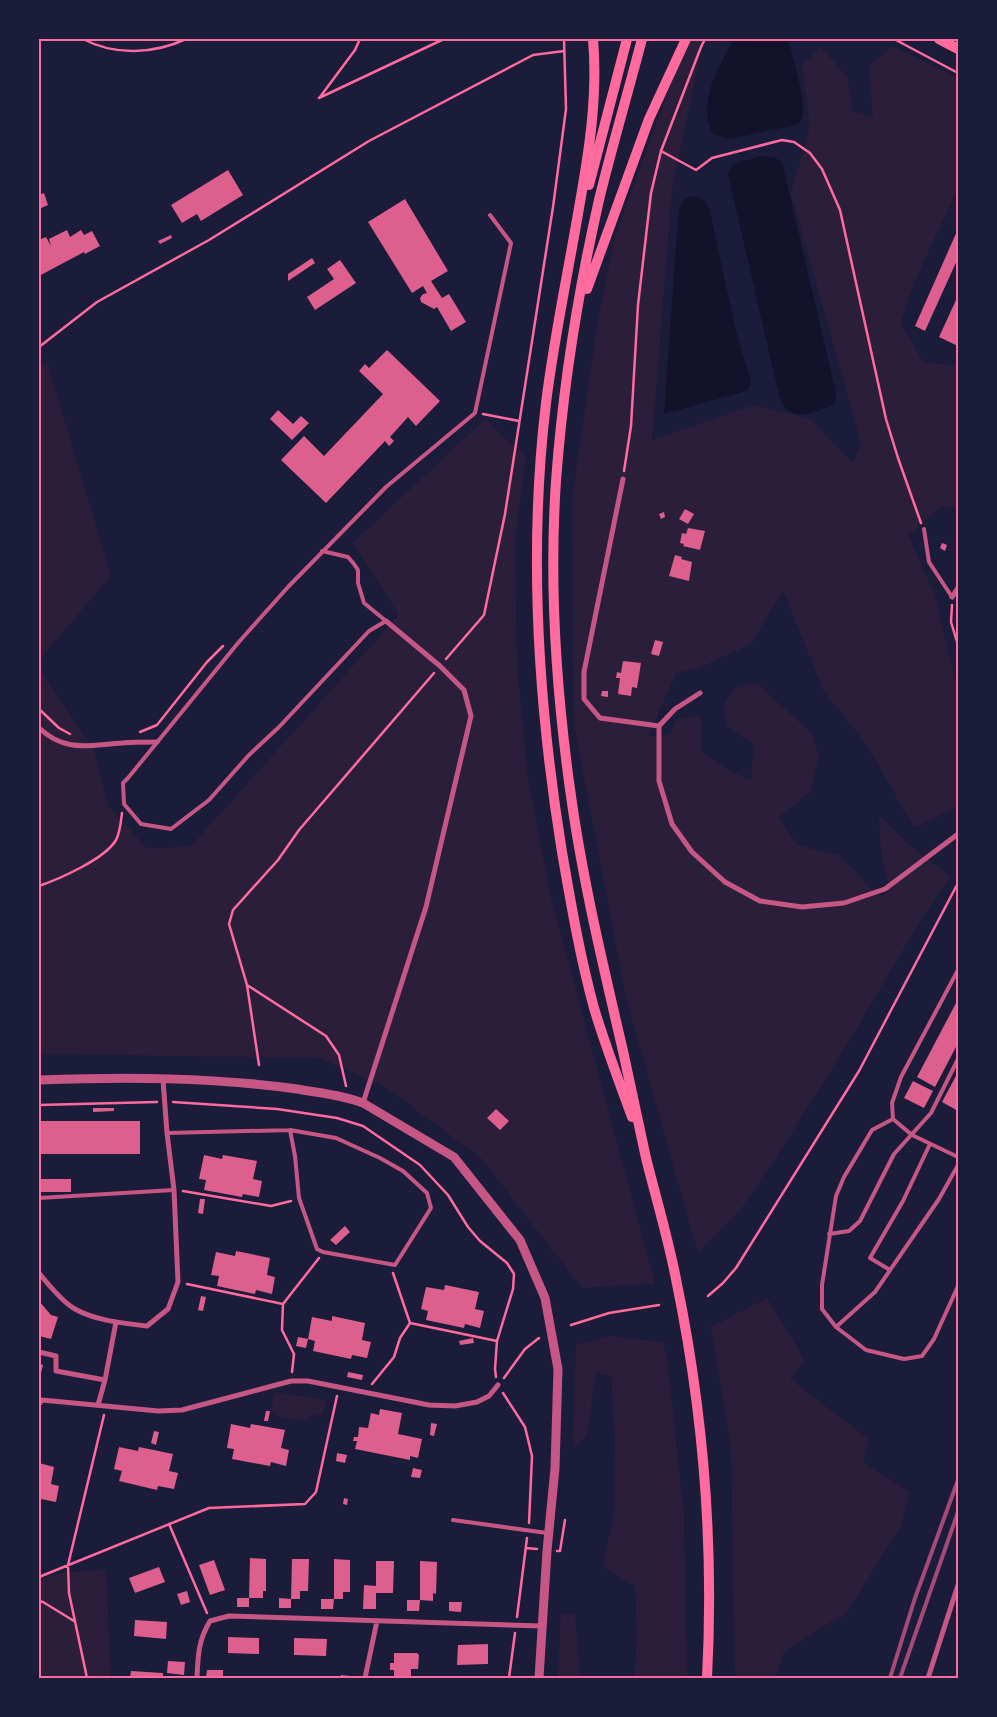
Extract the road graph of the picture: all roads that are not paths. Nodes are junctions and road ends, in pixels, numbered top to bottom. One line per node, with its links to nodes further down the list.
1 (593, 39): 8 (main road)
2 (627, 39): 8 (main road)
3 (642, 39): 9 (main road)
4 (686, 39): 9 (main road)
5 (939, 39): 6 (main road)
6 (958, 49)
7 (490, 215): 12 (lane)
8 (573, 242): 31 (main road)
9 (576, 318): 31 (main road)
10 (623, 479): 17 (street)
11 (924, 529): 14 (lane)
12 (322, 551): 15 (lane); 19 (lane)
13 (958, 588): 14 (street)
14 (952, 597)
15 (386, 621): 19 (lane); 25 (street)
16 (700, 694): 17 (street)
17 (659, 726): 20 (street)
18 (39, 728): 19 (street)
19 (157, 742)
20 (958, 834)
21 (958, 970): 26 (lane)
22 (958, 1059): 29 (lane)
23 (39, 1080): 24 (street)
24 (164, 1080): 25 (street); 28 (street)
25 (363, 1103): 48 (street)
26 (893, 1119): 29 (lane); 36 (lane)
27 (290, 1130): 27 (lane); 28 (lane)
28 (167, 1133): 34 (street)
29 (912, 1135): 30 (lane); 36 (lane)
30 (930, 1144): 32 (lane); 37 (lane)
31 (645, 1152): 55 (main road)
32 (958, 1157)
33 (958, 1165): 37 (lane)
34 (174, 1190): 35 (lane); 40 (street)
35 (39, 1198)
36 (829, 1234): 41 (lane)
37 (890, 1270): 41 (lane)
38 (39, 1273): 40 (street)
39 (958, 1286): 41 (lane)
40 (116, 1322): 43 (street)
41 (836, 1327)
42 (39, 1352): 43 (street)
43 (105, 1380): 46 (street)
44 (498, 1385): 46 (street)
45 (39, 1404): 46 (street)
46 (98, 1405)
47 (453, 1520): 48 (lane)
48 (549, 1533): 51 (street)
49 (958, 1586): 56 (street)
50 (377, 1621): 51 (street); 52 (street); 53 (street)
51 (543, 1626): 54 (street)
52 (197, 1678)
53 (366, 1678)
54 (539, 1678)
55 (707, 1678)
56 (928, 1678)

